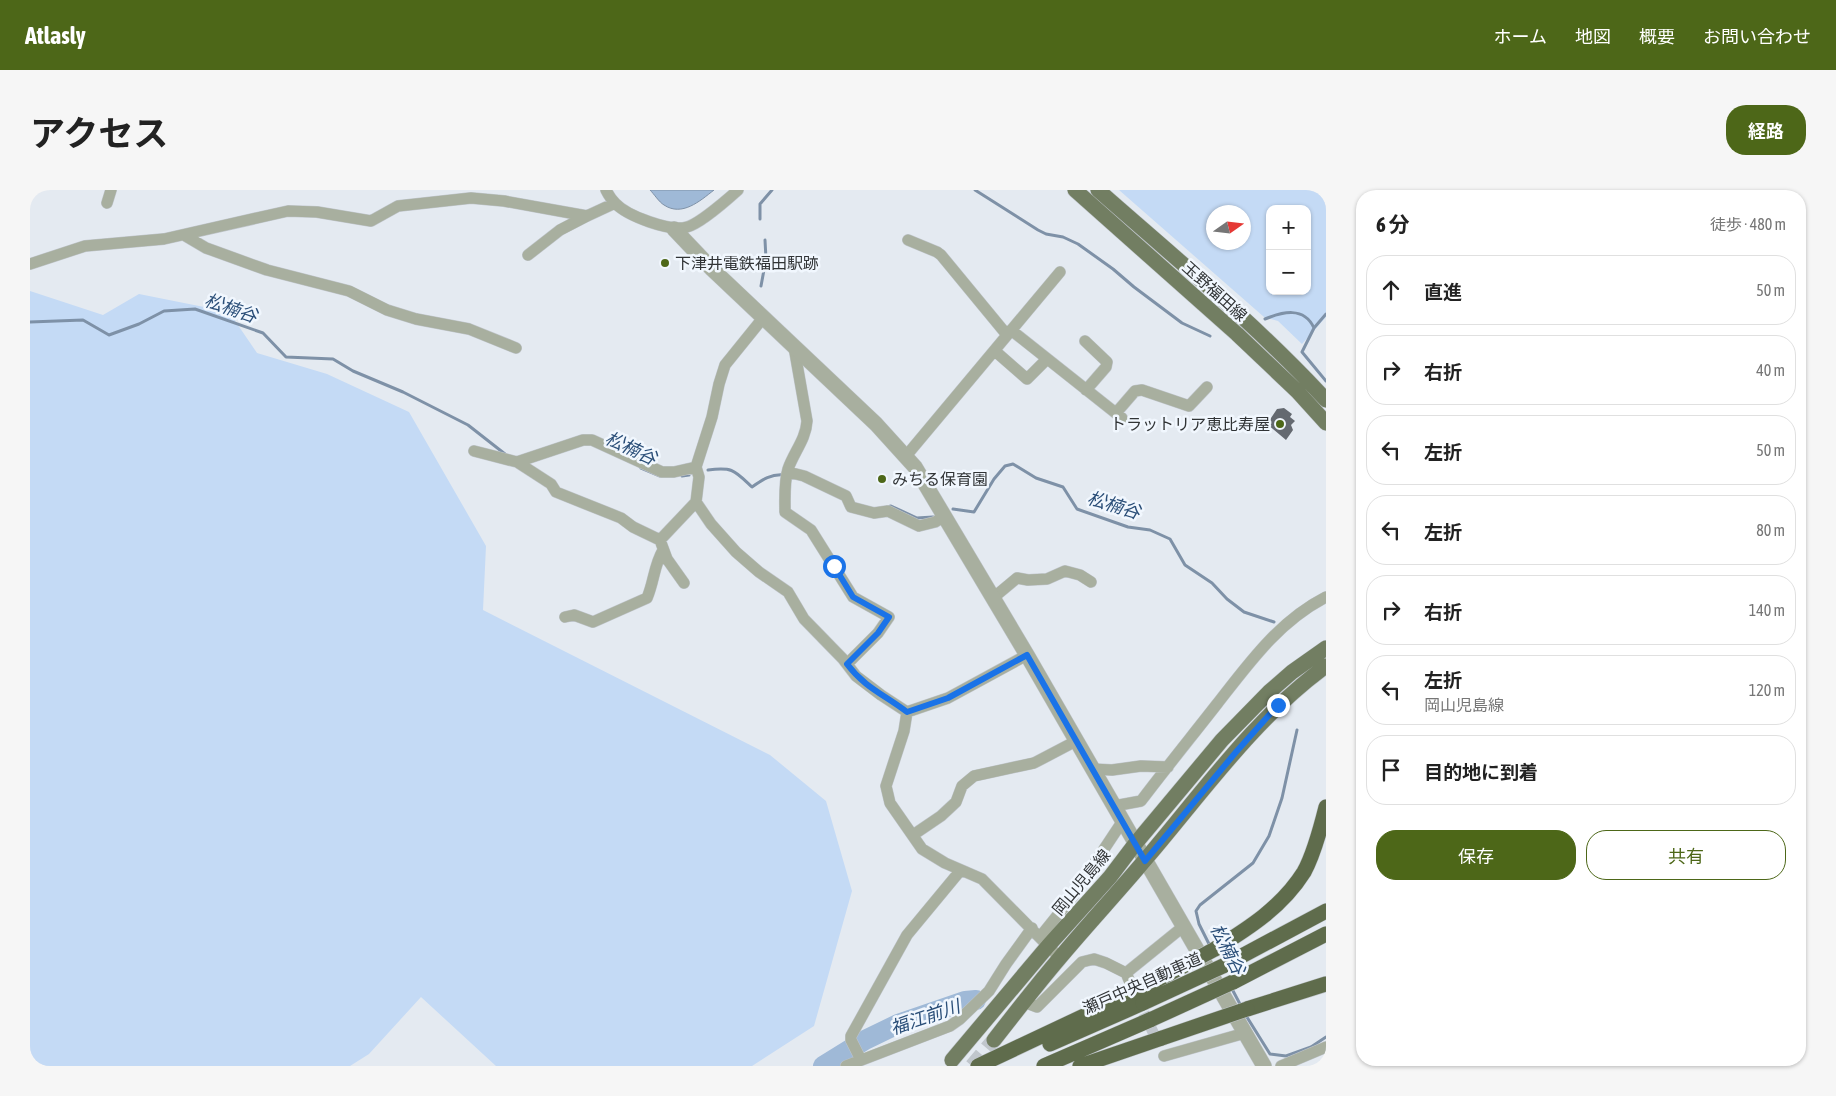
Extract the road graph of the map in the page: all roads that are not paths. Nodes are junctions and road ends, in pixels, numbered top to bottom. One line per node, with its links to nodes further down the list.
1 (111, 190): 6 (street)
2 (606, 190): 7 (street)
3 (738, 190): 9 (street)
4 (1075, 190): 25 (main road, 玉野福田線)
5 (1098, 190): 24 (main road, 玉野福田線)
6 (107, 203)
7 (615, 203): 8 (street); 9 (street)
8 (588, 216): 10 (street); 12 (street)
9 (674, 229): 15 (street)
10 (184, 235): 13 (street); 19 (street)
11 (908, 240): 16 (street)
12 (528, 255)
13 (30, 264)
14 (1060, 272): 16 (street)
15 (763, 318): 18 (street); 29 (street)
16 (1009, 332): 20 (street); 21 (street)
17 (1085, 341): 23 (street)
18 (794, 347): 27 (street); 30 (street)
19 (516, 348)
20 (995, 351): 21 (street); 27 (street)
21 (1047, 359): 23 (street)
22 (1207, 387): 23 (street)
23 (1086, 390)
24 (1326, 400)
25 (1326, 423)
26 (474, 451): 28 (street)
27 (906, 456): 32 (street)
28 (517, 462): 29 (street); 33 (street)
29 (696, 467): 31 (street)
30 (788, 472): 32 (street); 41 (street)
31 (696, 502): 33 (street); 41 (street)
32 (945, 516): 37 (street)
33 (661, 545): 35 (street); 38 (street)
34 (1092, 582): 37 (street)
35 (684, 583)
36 (1326, 597): 45 (street)
37 (993, 598): 40 (street)
38 (566, 617)
39 (1326, 648): 51 (main road, 岡山児島線)
40 (1027, 655): 43 (street); 44 (street)
41 (847, 664): 43 (street)
42 (1326, 666): 52 (main road, 岡山児島線)
43 (907, 712): 50 (street)
44 (1076, 741): 46 (street); 50 (street)
45 (1168, 767): 46 (street); 47 (street)
46 (1092, 769): 47 (street)
47 (1114, 806): 49 (street)
48 (1326, 807): 62 (highway, bridge)
49 (1122, 822): 51 (street); 58 (street)
50 (913, 835): 53 (street)
51 (1135, 844): 52 (street); 58 (main road, 岡山児島線)
52 (1145, 861): 55 (street); 59 (main road, 岡山児島線)
53 (960, 871): 56 (street); 68 (street)
54 (1326, 910): 62 (highway, 瀬戸中央自動車道, bridge)
55 (1184, 926): 60 (street); 64 (street)
56 (1032, 928): 58 (street); 68 (street)
57 (1326, 934): 73 (highway, bridge)
58 (1044, 941): 59 (street); 69 (main road, 岡山児島線)
59 (1060, 958): 63 (main road, 岡山児島線)
60 (1126, 973): 62 (street); 63 (street)
61 (1326, 984): 67 (highway, bridge)
62 (1137, 994): 71 (highway); 72 (highway, 瀬戸中央自動車道)
63 (1024, 1002): 65 (main road, 岡山児島線)
64 (1246, 1033): 67 (street); 75 (street)
65 (994, 1040)
66 (1326, 1047): 76 (street)
67 (1162, 1051): 74 (highway)
68 (857, 1052): 70 (street)
69 (952, 1060)
70 (846, 1066)
71 (978, 1066)
72 (996, 1066)
73 (1044, 1066)
74 (1080, 1066)
75 (1264, 1066)
76 (1281, 1066)

